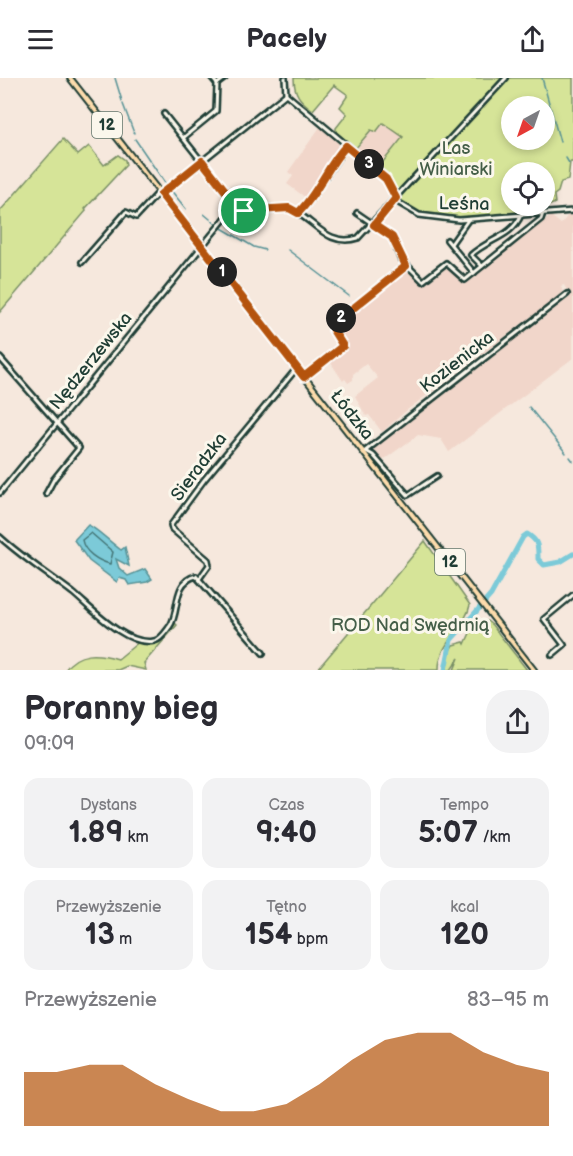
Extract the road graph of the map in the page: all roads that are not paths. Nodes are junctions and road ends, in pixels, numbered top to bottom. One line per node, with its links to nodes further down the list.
1 (70, 78): 12 (main road, Łódzka / 12)
2 (212, 78): 6 (street)
3 (225, 78): 6 (street)
4 (285, 78): 7 (street)
5 (507, 78): 13 (street)
6 (217, 84): 9 (street)
7 (286, 94): 10 (street); 11 (street)
8 (164, 114): 9 (street)
9 (183, 138): 11 (street)
10 (346, 146): 13 (street); 18 (street)
11 (202, 161): 12 (street); 14 (street)
12 (160, 193): 28 (main road, Łódzka / 12); 29 (street)
13 (395, 199): 24 (street, Leśna); 25 (street)
14 (236, 206): 15 (street); 20 (street, Nędzerzewska)
15 (241, 211): 18 (street); 20 (street)
16 (573, 211): 17 (street, Leśna)
17 (555, 212)
18 (298, 213): 25 (street)
19 (357, 213): 25 (street)
20 (229, 214): 28 (street, Nędzerzewska)
21 (510, 216): 24 (street, Leśna)
22 (521, 216): 31 (street)
23 (542, 216): 31 (street)
24 (468, 220): 27 (street)
25 (374, 225): 30 (street)
26 (447, 240): 27 (street)
27 (451, 244): 32 (street)
28 (202, 247): 35 (main road, Łódzka / 12); 37 (street, Nędzerzewska)
29 (82, 262)
30 (406, 266): 32 (street); 36 (street)
31 (482, 266): 32 (street)
32 (474, 273)
33 (567, 294): 38 (street, Kozienicka)
34 (0, 358): 37 (street)
35 (297, 368): 36 (main road, Łódzka / 12); 43 (street, Sieradzka)
36 (304, 377): 38 (main road, Łódzka / 12)
37 (57, 423): 40 (street, Nędzerzewska); 41 (street)
38 (365, 452): 39 (street); 47 (main road, Łódzka / 12)
39 (437, 476)
40 (0, 493)
41 (46, 494)
42 (0, 537): 43 (street)
43 (199, 579): 45 (street)
44 (573, 595): 46 (street)
45 (263, 653)
46 (552, 655)
47 (534, 670)

